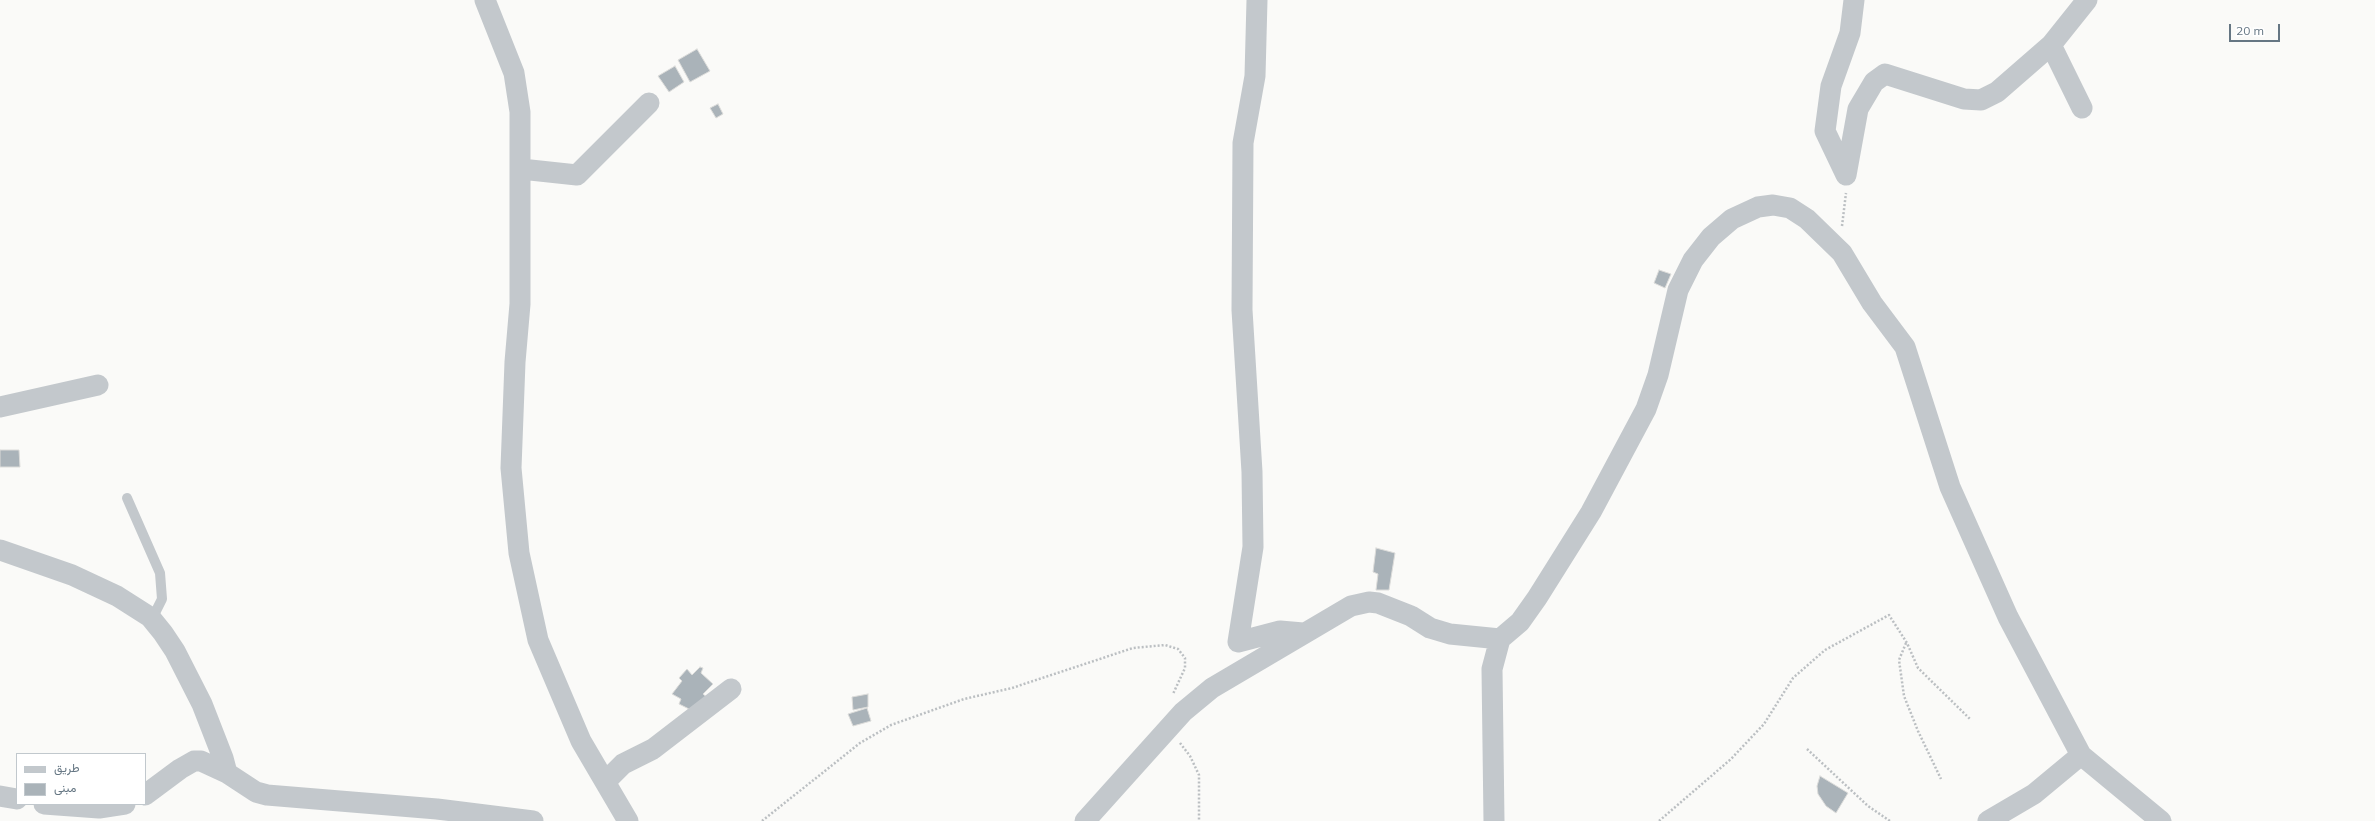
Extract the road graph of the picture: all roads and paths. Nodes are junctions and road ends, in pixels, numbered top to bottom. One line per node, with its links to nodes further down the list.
1 (485, 0): 8 (street)
2 (1257, 0): 16 (street)
3 (1854, 0): 9 (street)
4 (2087, 0): 5 (street)
5 (2051, 45): 7 (street); 9 (street)
6 (649, 103): 8 (street)
7 (2082, 108)
8 (521, 169): 27 (street)
9 (1846, 175): 10 (path)
10 (1842, 253): 17 (street); 24 (street)
11 (98, 385): 12 (street)
12 (0, 407)
13 (127, 498): 15 (lane)
14 (0, 550): 15 (street)
15 (150, 617): 25 (street)
16 (1303, 633): 17 (street); 22 (street)
17 (1500, 639): 38 (street)
18 (1907, 643): 21 (path); 26 (path); 39 (path)
19 (731, 689): 27 (street)
20 (1172, 700): 35 (path)
21 (1970, 719)
22 (1168, 728): 36 (street); 37 (path)
23 (1807, 749): 40 (path)
24 (2081, 755): 41 (street); 42 (street)
25 (227, 772): 28 (street); 33 (street)
26 (1942, 778)
27 (605, 782): 34 (street)
28 (146, 794)
29 (0, 796): 30 (street)
30 (16, 799)
31 (58, 805): 32 (street)
32 (118, 805)
33 (533, 821)
34 (628, 821)
35 (762, 821)
36 (1085, 821)
37 (1199, 821)
38 (1494, 821)
39 (1659, 821)
40 (1890, 821)
41 (1988, 821)
42 (2161, 821)

